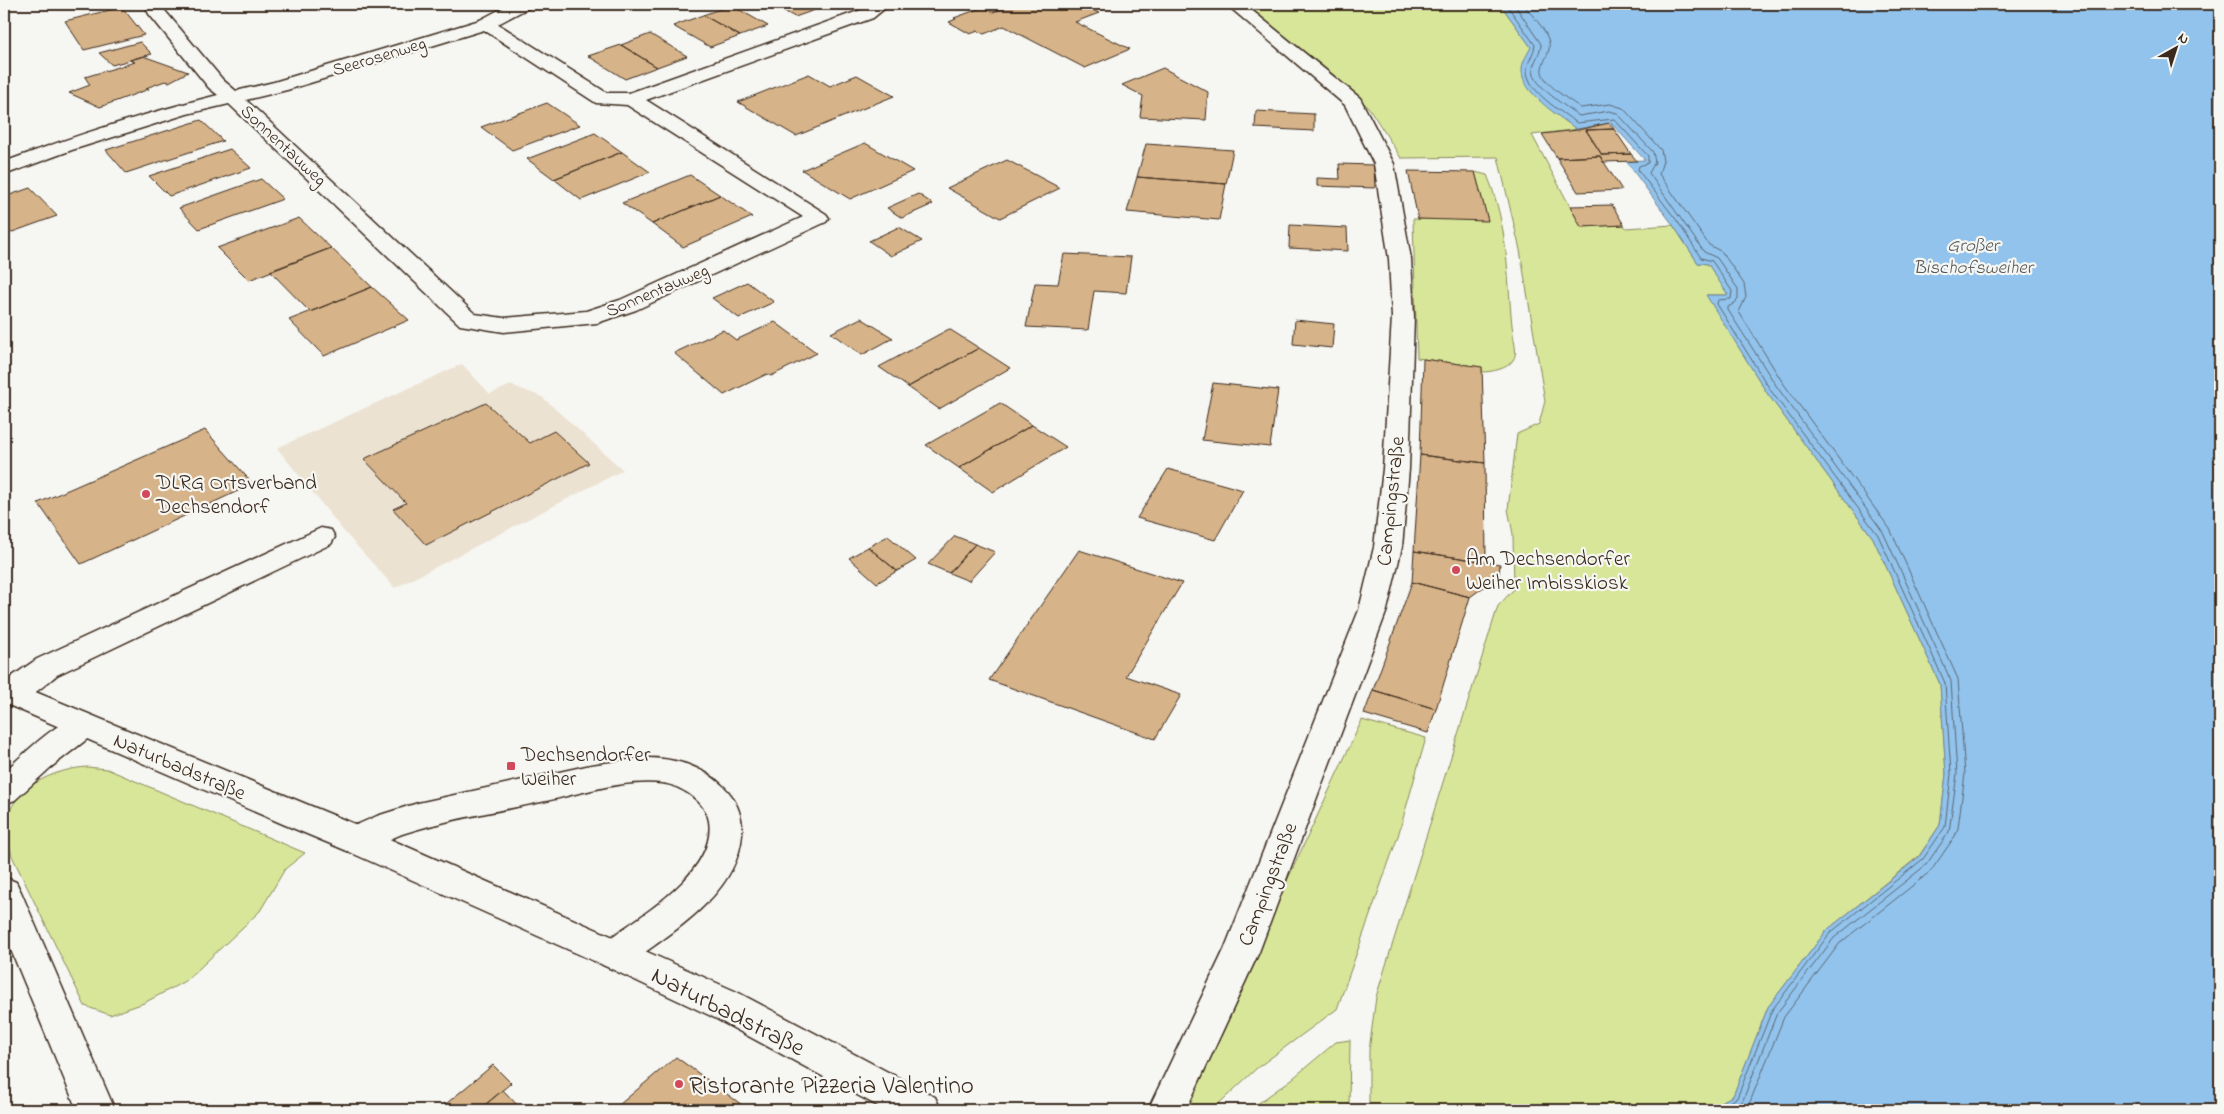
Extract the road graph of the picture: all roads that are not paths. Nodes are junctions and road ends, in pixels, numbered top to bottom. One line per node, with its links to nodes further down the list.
1 (522, 4): 5 (street, Seerosenweg)
2 (882, 4): 7 (street)
3 (1234, 4): 18 (street, Campingstraße)
4 (155, 10): 6 (street)
5 (486, 24): 6 (street, Seerosenweg); 7 (street)
6 (232, 97): 7 (street, Sonnentauweg); 8 (street, Seerosenweg)
7 (631, 99)
8 (4, 169)
9 (321, 537): 10 (street)
10 (7, 692): 11 (street, Naturbadstraße)
11 (84, 725): 12 (street); 13 (street, Naturbadstraße)
12 (4, 790)
13 (357, 840): 15 (street, Naturbadstraße); 15 (street, Naturbadstraße)
14 (4, 892): 16 (street)
15 (615, 954): 17 (street, Naturbadstraße)
16 (96, 1110)
17 (922, 1110)
18 (1167, 1110)

